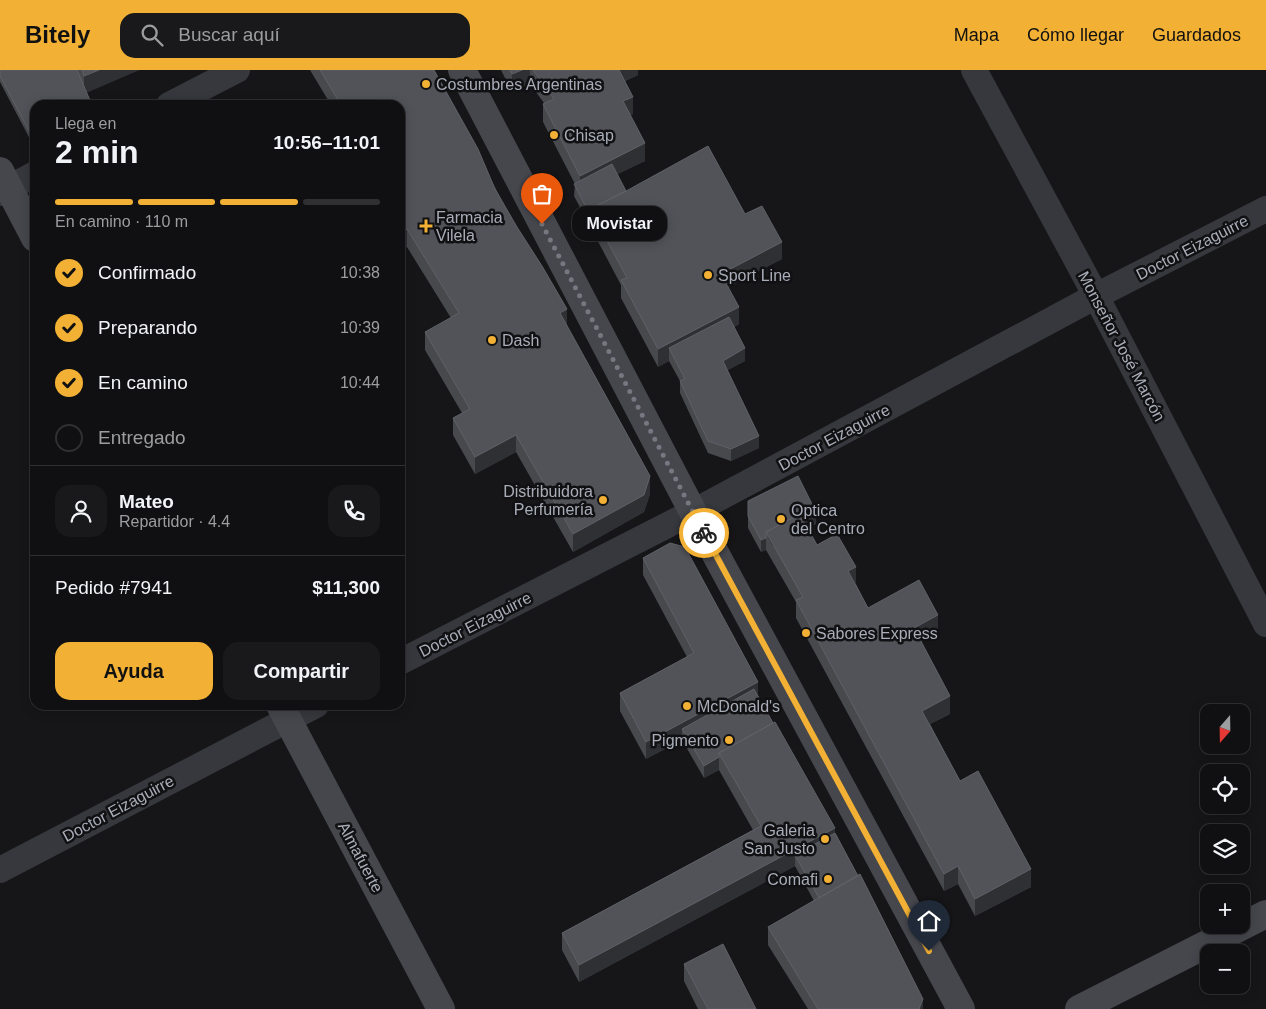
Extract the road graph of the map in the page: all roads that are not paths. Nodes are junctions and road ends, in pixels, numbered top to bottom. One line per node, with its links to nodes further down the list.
1 (237, 70): 4 (street)
2 (462, 70): 10 (street)
3 (974, 70): 9 (street, Monseñor José Marcón)
4 (179, 100)
5 (30, 176): 6 (street)
6 (3, 184): 8 (street)
7 (1266, 209): 9 (street, Doctor Eizaguirre)
8 (30, 230)
9 (1096, 296): 10 (street, Doctor Eizaguirre); 11 (street, Monseñor José Marcón)
10 (692, 512): 12 (street, Doctor Eizaguirre); 17 (street)
11 (1266, 624)
12 (405, 659)
13 (284, 712): 14 (street, Doctor Eizaguirre); 16 (street, Almafuerte)
14 (0, 870)
15 (1266, 914): 18 (street)
16 (442, 1009)
17 (961, 1009)
18 (1079, 1009)

